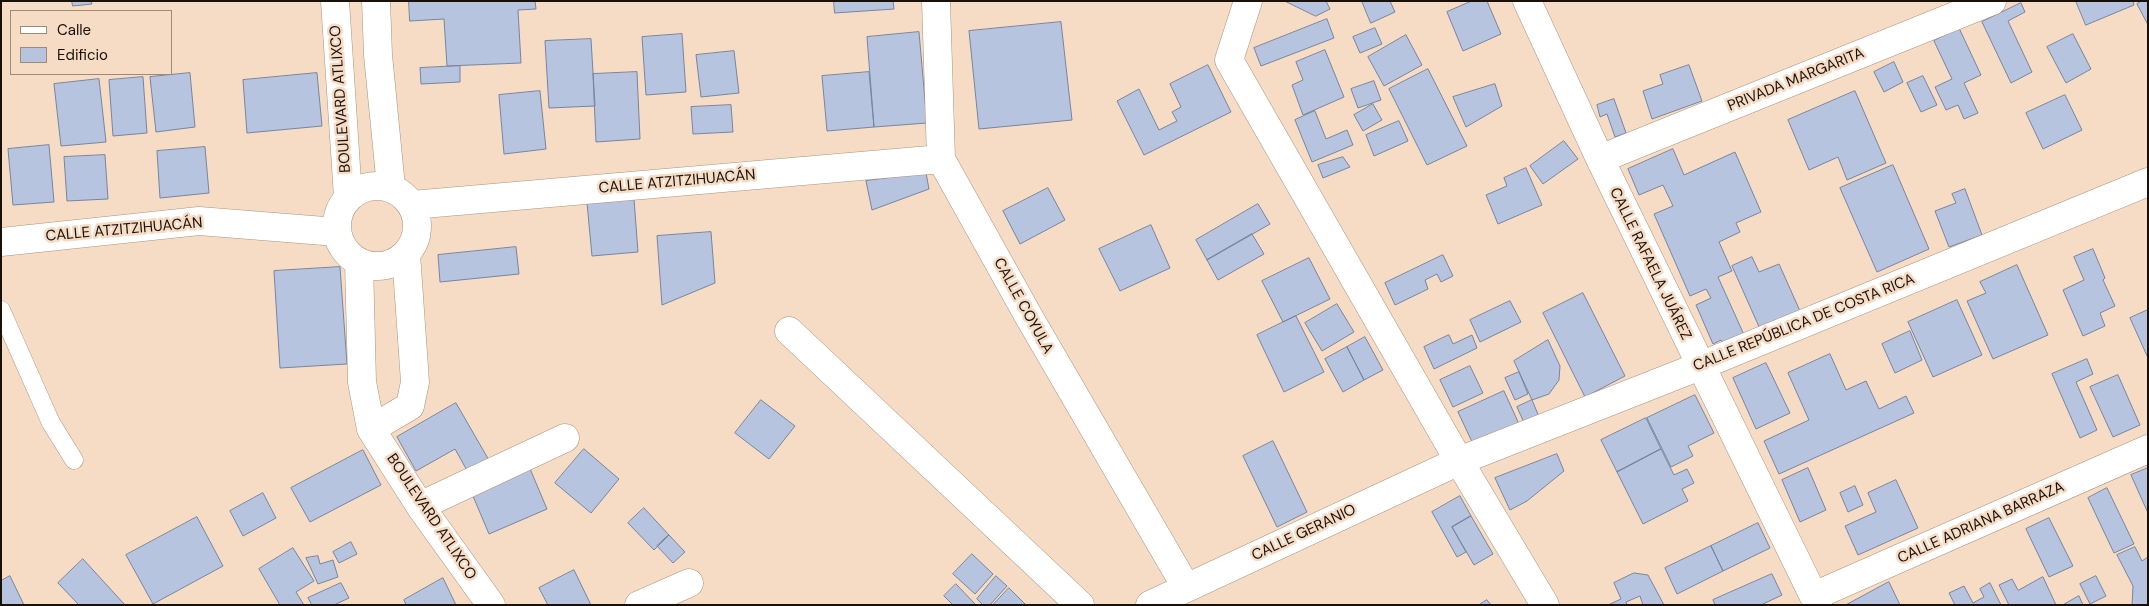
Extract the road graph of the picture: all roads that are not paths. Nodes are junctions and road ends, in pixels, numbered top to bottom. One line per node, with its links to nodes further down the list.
1 (335, 1): 8 (street, BOULEVARD ATLIXCO)
2 (376, 1): 7 (street)
3 (936, 1): 9 (street, CALLE COYULA)
4 (1248, 1): 26 (street)
5 (1527, 1): 10 (street, CALLE RAFAELA JUÁREZ)
6 (1992, 1): 10 (street, PRIVADA MARGARITA)
7 (378, 55): 8 (street); 12 (street)
8 (339, 64): 13 (street, BOULEVARD ATLIXCO)
9 (941, 159): 14 (street, CALLE ATZITZIHUACÁN); 29 (street, CALLE COYULA)
10 (1600, 159): 21 (street, CALLE RAFAELA JUÁREZ)
11 (2148, 182): 21 (street, CALLE REPÚBLICA DE COSTA RICA)
12 (391, 187): 13 (street, BOULEVARD ATLIXCO); 14 (street)
13 (348, 197): 15 (street, BOULEVARD ATLIXCO)
14 (412, 205): 17 (street)
15 (337, 232): 16 (street, CALLE ATZITZIHUACÁN); 18 (street)
16 (1, 242)
17 (406, 254): 18 (street); 22 (street)
18 (359, 262): 22 (street, BOULEVARD ATLIXCO)
19 (1, 310): 25 (lane)
20 (789, 331): 33 (street)
21 (1700, 366): 26 (street, CALLE REPÚBLICA DE COSTA RICA); 30 (street, CALLE RAFAELA JUÁREZ)
22 (371, 429): 27 (street, BOULEVARD ATLIXCO)
23 (565, 438): 27 (street)
24 (2148, 449): 30 (street, CALLE ADRIANA BARRAZA)
25 (74, 460)
26 (1459, 461): 29 (street, CALLE GERANIO); 35 (street)
27 (420, 506): 31 (street, BOULEVARD ATLIXCO)
28 (689, 583): 32 (street)
29 (1186, 587): 34 (street, CALLE GERANIO)
30 (1816, 600)
31 (491, 605)
32 (640, 605)
33 (1080, 605)
34 (1150, 605)
35 (1545, 605)

